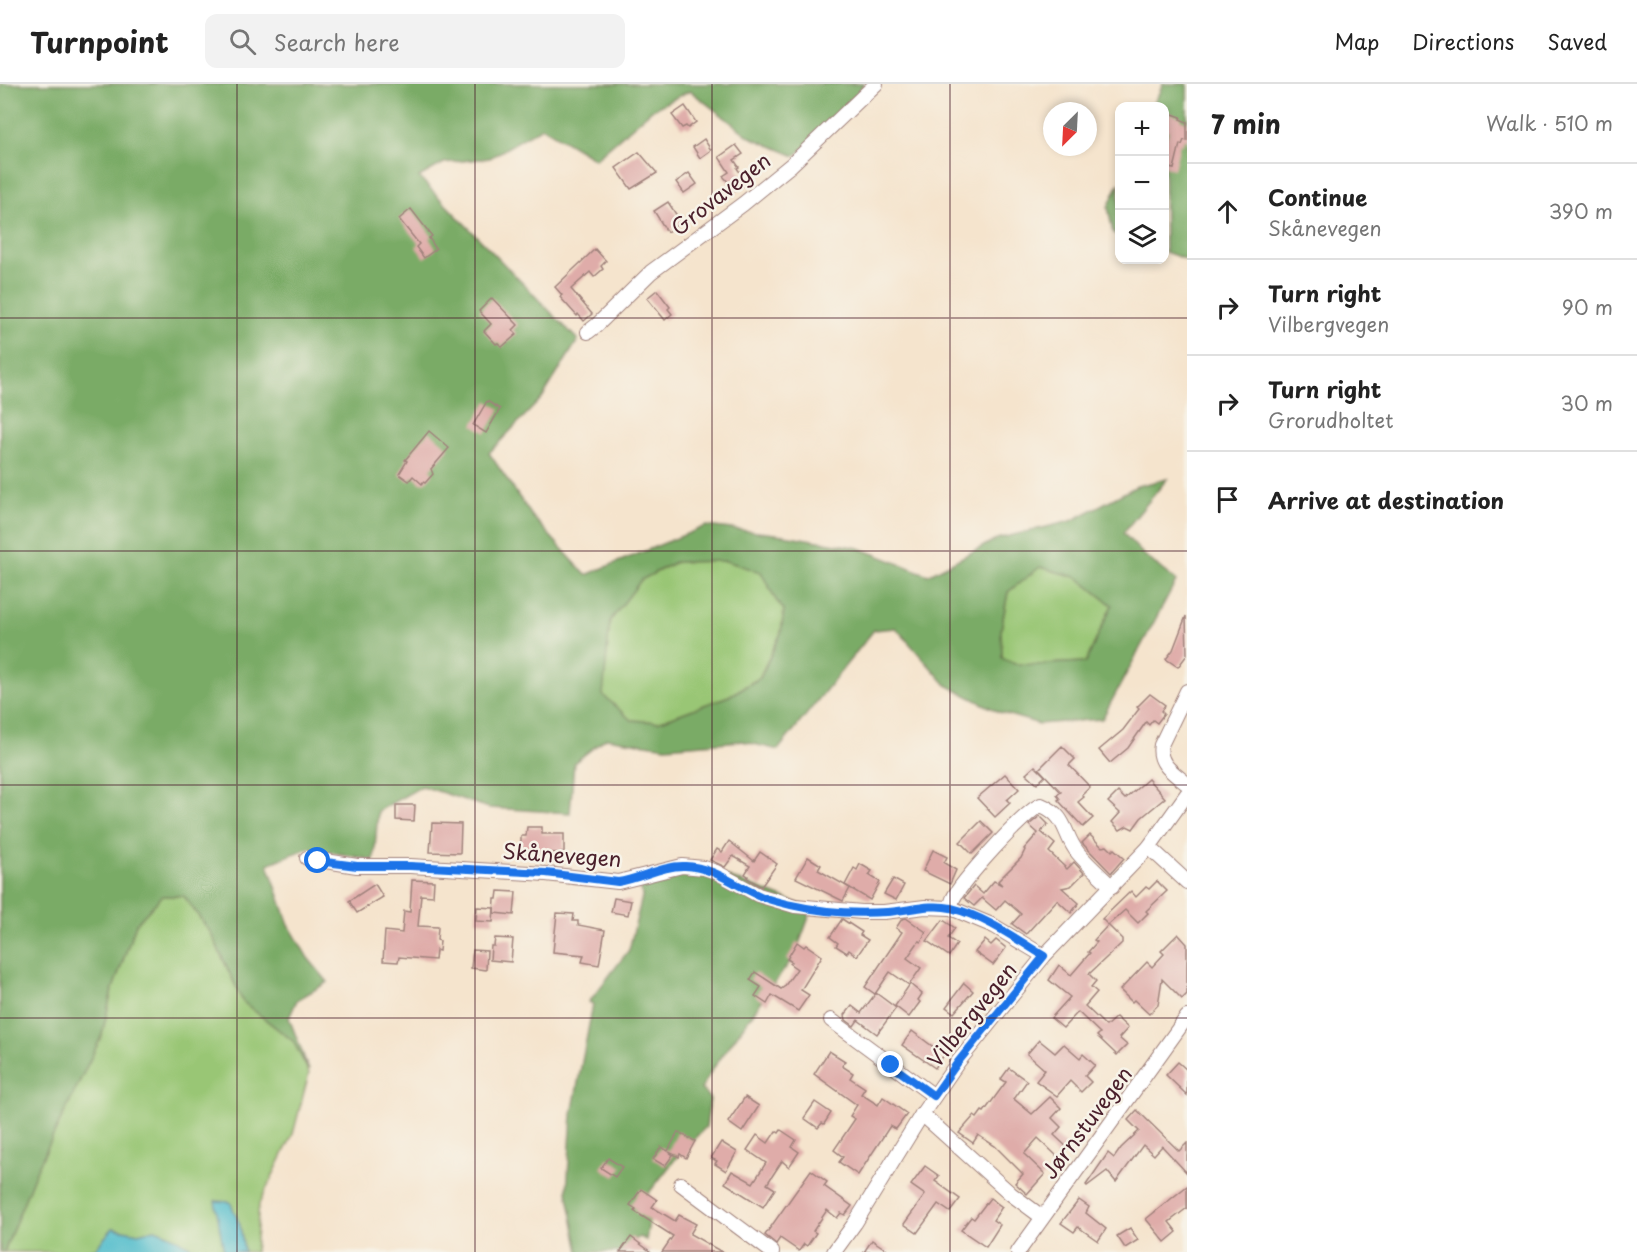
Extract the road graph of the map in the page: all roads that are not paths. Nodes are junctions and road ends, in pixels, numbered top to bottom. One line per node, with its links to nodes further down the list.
1 (876, 84): 2 (street, Grovavegen)
2 (588, 332)
3 (1187, 691): 4 (street)
4 (1187, 784)
5 (1187, 794): 6 (street, Vilbergvegen)
6 (1149, 847): 8 (street); 9 (street, Vilbergvegen)
7 (307, 858): 10 (street, Skånevegen)
8 (1187, 882)
9 (1112, 887): 10 (street); 11 (street, Vilbergvegen)
10 (951, 908): 11 (street, Skånevegen)
11 (1044, 956): 14 (street, Vilbergvegen)
12 (1187, 1017): 17 (street, Jørnstuvegen)
13 (831, 1020): 14 (street)
14 (934, 1096): 15 (street, Vilbergvegen)
15 (922, 1114): 17 (street); 19 (street, Vilbergvegen)
16 (681, 1184): 18 (street)
17 (1042, 1217): 20 (street, Jørnstuvegen)
18 (772, 1252)
19 (834, 1252)
20 (1018, 1252)

